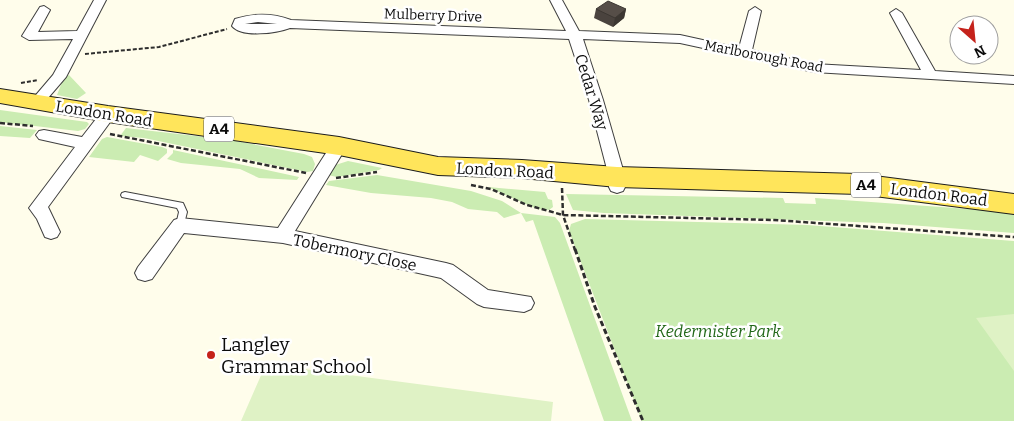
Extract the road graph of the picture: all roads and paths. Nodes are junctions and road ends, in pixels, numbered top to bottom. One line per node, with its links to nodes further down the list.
1 (100, 0): 7 (street)
2 (556, 0): 8 (street, Cedar Way)
3 (44, 10): 7 (street)
4 (755, 11): 9 (street)
5 (896, 13): 11 (street)
6 (238, 26): 8 (street, Mulberry Drive); 10 (path)
7 (82, 35): 10 (street)
8 (575, 36): 9 (street, Marlborough Road); 21 (street, Cedar Way)
9 (745, 52): 11 (street, Marlborough Road)
10 (72, 56): 14 (street)
11 (930, 74): 12 (street, Marlborough Road)
12 (1014, 80)
13 (0, 96): 14 (main road, London Road / A4)
14 (37, 102): 16 (main road, London Road / A4)
15 (0, 123): 17 (path)
16 (96, 129): 17 (street); 18 (main road, London Road / A4); 20 (path); 28 (street)
17 (41, 131)
18 (340, 146): 20 (street, Tobermory Close); 21 (main road, London Road / A4)
19 (385, 170): 20 (path)
20 (320, 175): 29 (street, Tobermory Close)
21 (617, 182): 25 (main road, London Road / A4)
22 (462, 184): 26 (path)
23 (562, 193): 26 (path)
24 (125, 195): 27 (lane)
25 (1014, 204)
26 (563, 215): 30 (path); 33 (path)
27 (180, 224): 29 (street); 31 (street)
28 (51, 232)
29 (283, 236): 32 (street, Tobermory Close)
30 (1014, 237)
31 (145, 273)
32 (524, 303)
33 (643, 421)

